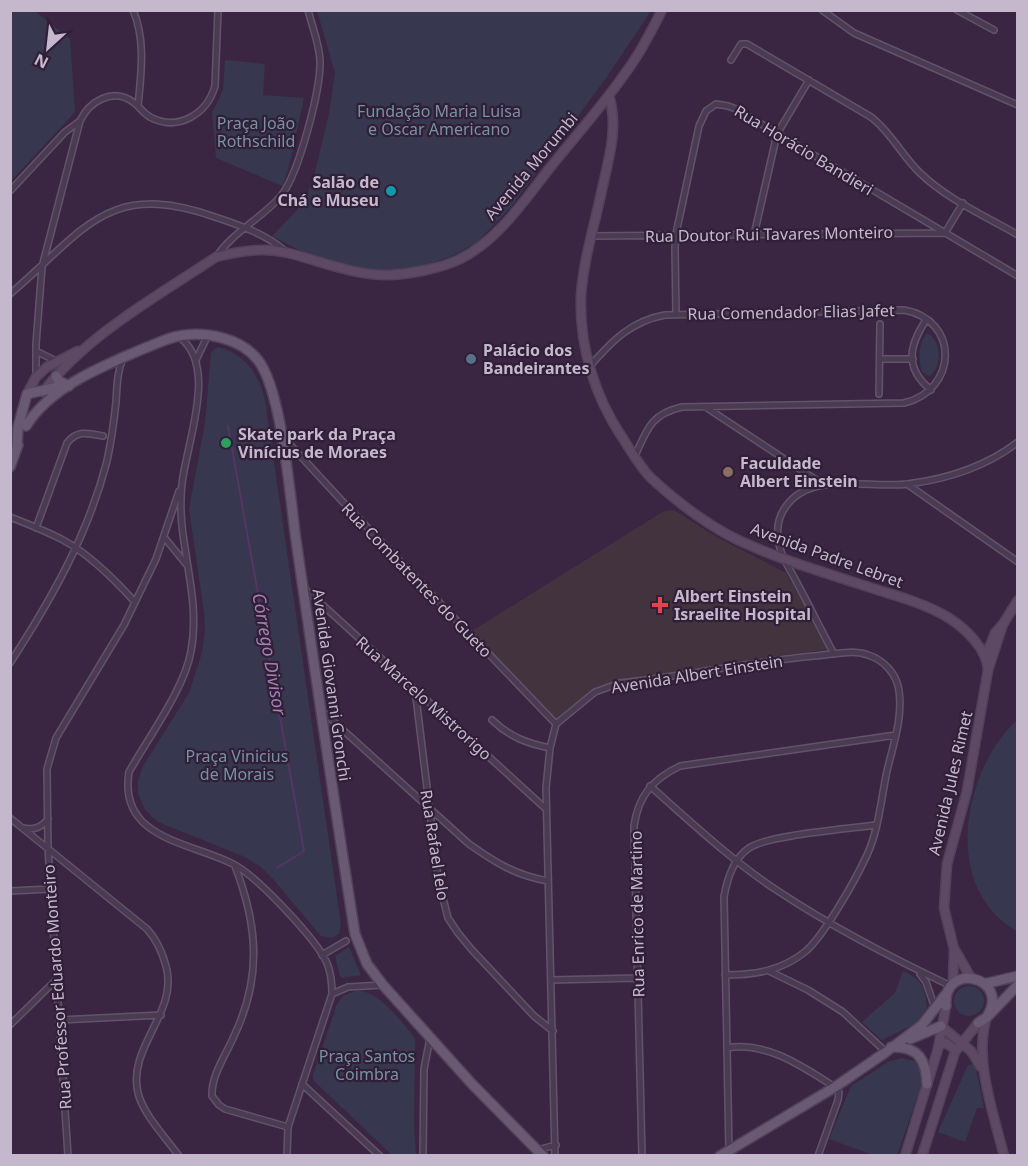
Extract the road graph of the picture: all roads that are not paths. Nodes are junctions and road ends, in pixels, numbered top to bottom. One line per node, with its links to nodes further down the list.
1 (133, 10): 12 (street)
2 (218, 10): 12 (street)
3 (308, 10): 19 (street)
4 (662, 10): 10 (main road, Avenida Morumbi)
5 (822, 10): 11 (street)
6 (957, 10): 7 (street)
7 (994, 30)
8 (731, 60): 9 (street)
9 (809, 80): 16 (street); 18 (street)
10 (609, 96): 13 (main road, Avenida Morumbi); 14 (main road, Avenida Padre Lebret)
11 (1017, 105)
12 (138, 106): 15 (street)
13 (597, 110): 14 (main road); 25 (main road, Avenida Morumbi)
14 (613, 110): 23 (main road, Avenida Padre Lebret)
15 (80, 121): 17 (street); 27 (street)
16 (777, 134): 20 (street, Rua Horácio Bandieri); 21 (street); 24 (street, Rua Horácio Bandieri)
17 (10, 191)
18 (963, 203): 20 (street); 22 (street)
19 (246, 229): 25 (street); 26 (street); 27 (street)
20 (945, 233): 21 (street, Rua Doutor Rui Tavares Monteiro); 28 (street, Rua Horácio Bandieri)
21 (754, 235): 24 (street, Rua Doutor Rui Tavares Monteiro)
22 (1017, 235)
23 (592, 236): 24 (street, Rua Doutor Rui Tavares Monteiro); 43 (main road, Avenida Padre Lebret)
24 (676, 236): 31 (street, Rua Horácio Bandieri)
25 (287, 252): 26 (main road, Avenida Morumbi)
26 (216, 257): 36 (main road, Avenida Morumbi)
27 (42, 267): 30 (street); 37 (street)
28 (1016, 274): 29 (street)
29 (1017, 281)
30 (10, 294)
31 (676, 314): 32 (street, Rua Comendador Elias Jafet); 43 (street, Rua Comendador Elias Jafet)
32 (926, 320): 40 (street); 47 (street)
33 (880, 324): 39 (street)
34 (208, 335): 35 (main road, Avenida Giovanni Gronchi); 41 (street); 53 (main road, Avenida Giovanni Gronchi)
35 (178, 336): 38 (main road, Avenida Giovanni Gronchi); 41 (street)
36 (84, 348): 42 (main road, Avenida Morumbi); 44 (main road, Avenida Morumbi)
37 (36, 351): 42 (street); 45 (street)
38 (123, 358): 46 (main road, Avenida Giovanni Gronchi); 65 (street)
39 (880, 359): 40 (street); 50 (street)
40 (913, 359): 47 (street)
41 (196, 360): 59 (street)
42 (58, 362): 45 (main road, Avenida Morumbi)
43 (590, 366): 57 (main road, Avenida Padre Lebret)
44 (56, 376): 46 (main road); 48 (main road, Avenida Morumbi)
45 (36, 377): 49 (main road, Avenida Morumbi)
46 (69, 386): 48 (main road, Avenida Giovanni Gronchi); 52 (main road, Avenida Giovanni Gronchi)
47 (931, 390): 51 (street)
48 (43, 392): 49 (main road, Avenida Giovanni Gronchi); 52 (main road, Avenida Morumbi)
49 (27, 394): 56 (main road, Avenida Morumbi)
50 (879, 394)
51 (705, 407): 57 (street); 61 (street)
52 (26, 426): 56 (main road, Avenida Morumbi)
53 (280, 434): 69 (main road, Avenida Giovanni Gronchi); 82 (street, Rua Combatentes do Gueto)
54 (103, 436): 63 (street)
55 (1017, 442): 60 (street)
56 (17, 448): 58 (main road, Avenida Morumbi)
57 (635, 456): 66 (main road, Avenida Padre Lebret)
58 (10, 467)
59 (182, 483): 64 (street, Rua Professor Eduardo Monteiro); 68 (street)
60 (907, 484): 61 (street); 67 (street)
61 (824, 485): 66 (street)
62 (10, 517): 63 (street)
63 (36, 528): 65 (street)
64 (164, 537): 68 (street); 71 (street, Rua Professor Eduardo Monteiro)
65 (76, 549): 71 (street); 77 (street)
66 (784, 559): 74 (main road, Avenida Padre Lebret); 75 (street)
67 (1017, 562)
68 (187, 565): 95 (street)
69 (303, 586): 79 (street, Rua Marcelo Mistrorigo); 80 (main road, Avenida Giovanni Gronchi)
70 (1017, 600): 72 (main road, Avenida Jules Rimet)
71 (134, 601): 89 (street, Rua Professor Eduardo Monteiro)
72 (1003, 624): 73 (main road, Avenida Jules Rimet); 78 (main road, Avenida Jules Rimet)
73 (995, 633): 74 (main road); 76 (main road, Avenida Jules Rimet)
74 (975, 642): 76 (main road, Avenida Padre Lebret)
75 (834, 654): 82 (street, Avenida Albert Einstein); 83 (street, Avenida Albert Einstein)
76 (986, 656): 78 (main road)
77 (10, 663)
78 (988, 670): 102 (main road, Avenida Jules Rimet)
79 (416, 689): 86 (street, Rua Rafael Ielo); 87 (street, Rua Marcelo Mistrorigo)
80 (319, 708): 86 (street); 113 (main road, Avenida Giovanni Gronchi)
81 (492, 720): 84 (street)
82 (556, 724): 84 (street)
83 (896, 735): 85 (street, Rua Enrico de Martino); 90 (street, Avenida Albert Einstein)
84 (550, 748): 87 (street)
85 (650, 786): 93 (street); 108 (street, Rua Enrico de Martino)
86 (428, 804): 97 (street); 125 (street, Rua Rafael Ielo)
87 (546, 809): 97 (street)
88 (10, 818): 91 (street)
89 (48, 819): 91 (street); 92 (street, Rua Professor Eduardo Monteiro)
90 (876, 825): 93 (street); 100 (street, Avenida Albert Einstein)
91 (23, 828): 92 (street)
92 (48, 848): 94 (street); 96 (street, Rua Professor Eduardo Monteiro)
93 (737, 860): 100 (street); 106 (street)
94 (67, 864): 96 (street); 119 (street)
95 (234, 864): 103 (street); 135 (street)
96 (50, 865): 98 (street, Rua Professor Eduardo Monteiro)
97 (548, 881): 111 (street)
98 (51, 889): 99 (street); 110 (street, Rua Professor Eduardo Monteiro)
99 (10, 891)
100 (829, 921): 104 (street, Avenida Albert Einstein); 105 (street)
101 (345, 940): 103 (street)
102 (954, 949): 109 (main road, Avenida Jules Rimet); 115 (main road, Avenida Jules Rimet)
103 (322, 955): 116 (street)
104 (769, 970): 106 (street, Avenida Albert Einstein); 130 (street)
105 (919, 972): 115 (street); 118 (street)
106 (725, 975): 129 (street)
107 (1017, 976): 112 (main road)
108 (638, 978): 111 (street); 145 (street, Rua Enrico de Martino)
109 (971, 978): 112 (main road); 115 (main road)
110 (57, 979): 121 (street, Rua Professor Eduardo Monteiro); 123 (street)
111 (551, 980): 125 (street)
112 (984, 984): 120 (main road)
113 (383, 985): 116 (street); 126 (main road, Avenida Giovanni Gronchi)
114 (1017, 985): 120 (main road)
115 (950, 988): 117 (main road); 118 (main road)
116 (332, 994): 132 (street)
117 (946, 1006): 124 (main road)
118 (935, 1008): 130 (main road)
119 (161, 1015): 121 (street); 140 (street)
120 (987, 1016): 122 (main road); 131 (main road)
121 (60, 1020): 139 (street, Rua Professor Eduardo Monteiro)
122 (978, 1023): 128 (main road)
123 (10, 1025)
124 (941, 1026): 127 (main road); 128 (main road); 130 (main road)
125 (553, 1031): 136 (street)
126 (430, 1038): 138 (main road, Avenida Giovanni Gronchi); 143 (street)
127 (939, 1045): 128 (main road); 133 (main road)
128 (959, 1047): 131 (main road); 149 (main road)
129 (727, 1048): 134 (street); 137 (street)
130 (889, 1050): 133 (main road); 134 (main road)
131 (986, 1078): 150 (main road)
132 (302, 1084): 135 (street); 142 (street)
133 (927, 1084): 148 (main road)
134 (836, 1087): 137 (main road); 147 (street)
135 (288, 1127): 141 (street)
136 (556, 1145): 138 (street); 144 (street)
137 (729, 1150): 146 (main road)
138 (540, 1153)
139 (68, 1155)
140 (179, 1155)
141 (287, 1155)
142 (380, 1155)
143 (423, 1155)
144 (555, 1155)
145 (642, 1155)
146 (720, 1155)
147 (818, 1155)
148 (905, 1155)
149 (922, 1155)
150 (1004, 1155)

